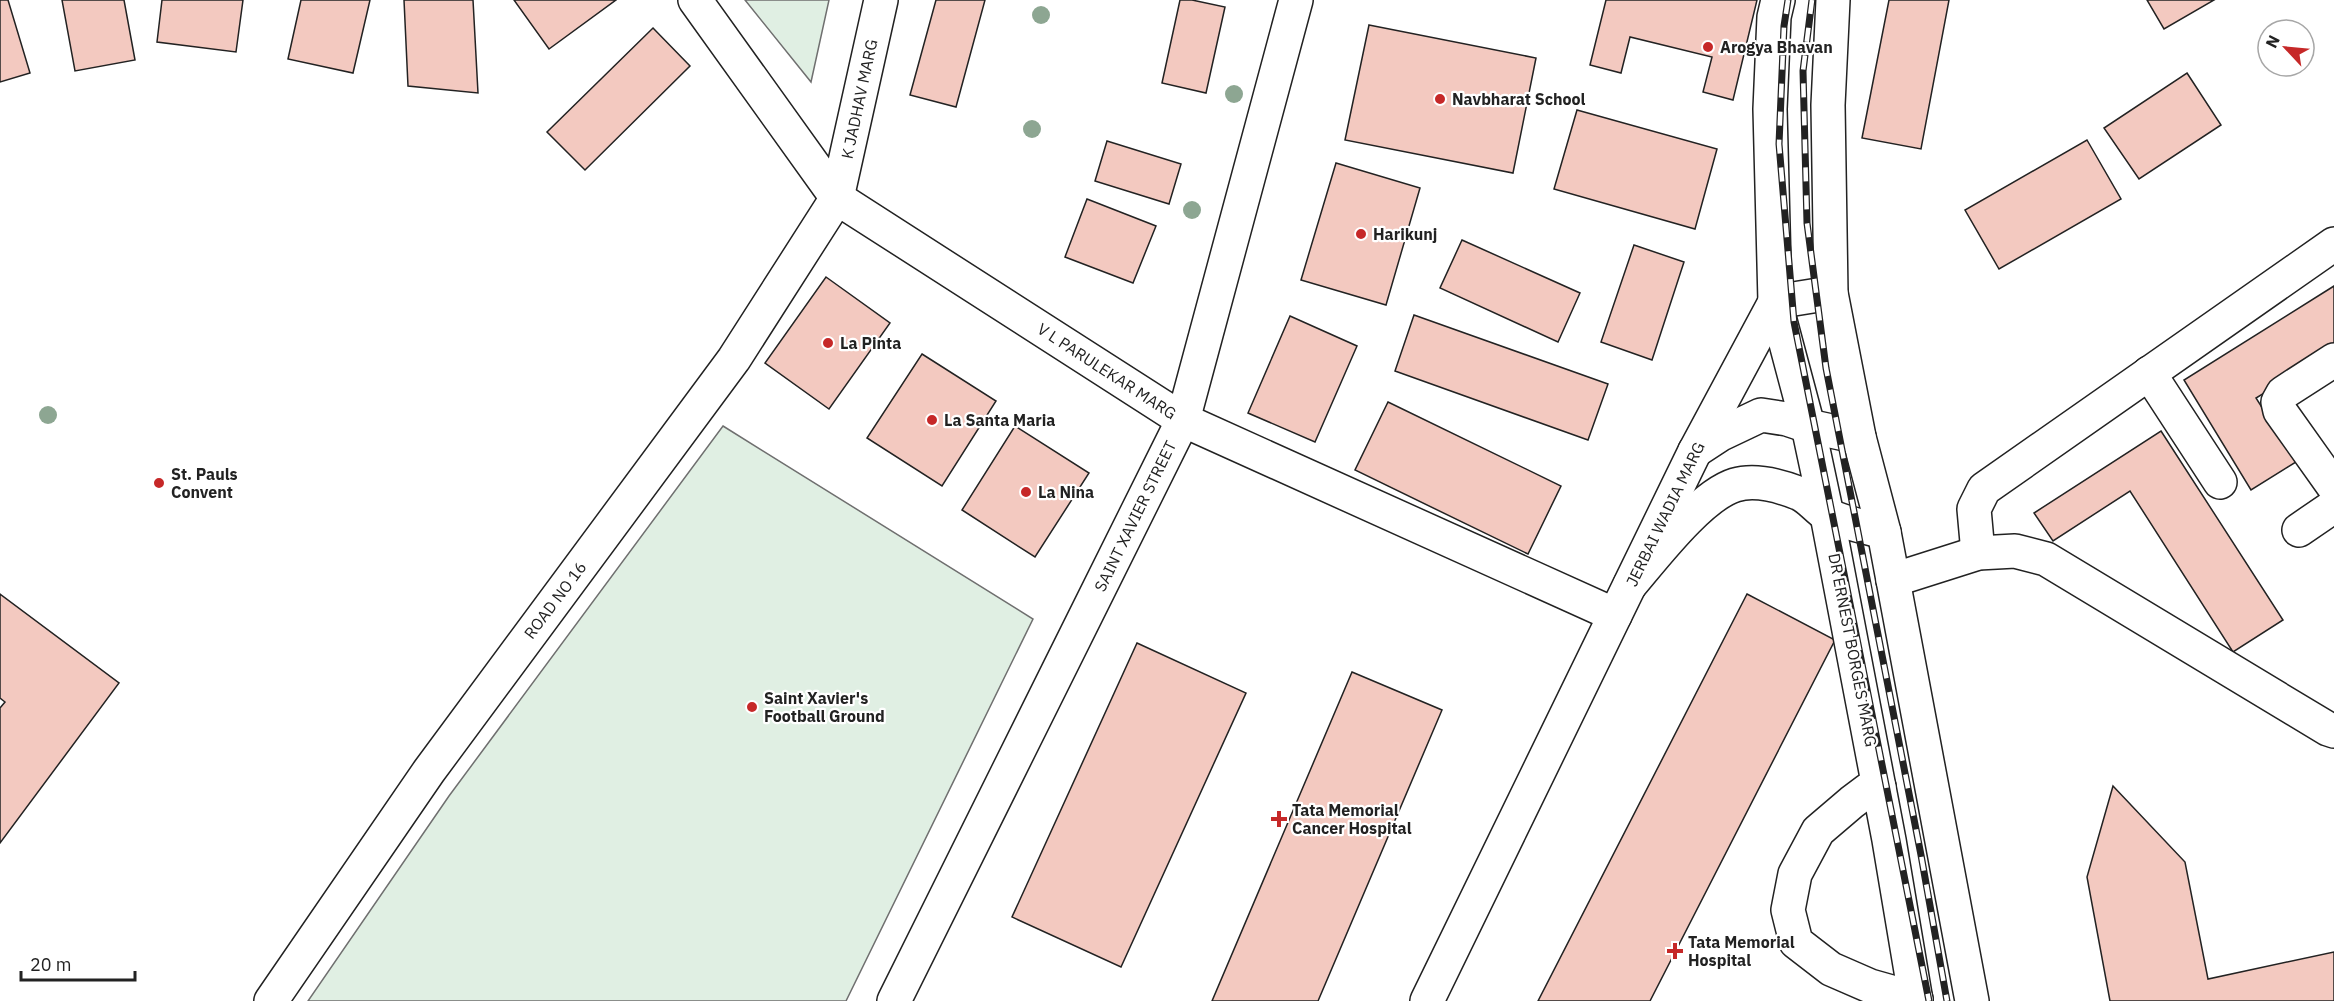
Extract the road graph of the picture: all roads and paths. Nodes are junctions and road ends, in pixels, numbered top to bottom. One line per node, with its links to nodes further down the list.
1 (694, 0): 6 (street, V L PARULEKAR MARG)
2 (881, 0): 6 (street, K JADHAV MARG)
3 (1296, 0): 12 (street, SAINT XAVIER STREET)
4 (1778, 0): 9 (street, JERBAI WADIA MARG)
5 (1833, 0): 8 (street)
6 (837, 198): 12 (street, V L PARULEKAR MARG); 29 (street, ROAD NO 16)
7 (2334, 244): 11 (street)
8 (1831, 293): 9 (street); 14 (street)
9 (1775, 302): 13 (street, DR ERNEST BORGES MARG); 15 (street, JERBAI WADIA MARG)
10 (2334, 360): 17 (street)
11 (2149, 373): 16 (street); 22 (street)
12 (1183, 420): 25 (street, V L PARULEKAR MARG); 30 (street, SAINT XAVIER STREET)
13 (1808, 426): 14 (street); 15 (street); 19 (street, DR ERNEST BORGES MARG)
14 (1860, 437): 21 (street)
15 (1695, 451): 24 (street, JERBAI WADIA MARG)
16 (2220, 482)
17 (2334, 487)
18 (2334, 506): 20 (street)
19 (1827, 515): 21 (street); 24 (street); 27 (street, DR ERNEST BORGES MARG)
20 (2299, 530)
21 (1884, 532): 23 (street)
22 (1978, 553): 23 (street); 26 (street)
23 (1893, 580): 32 (street)
24 (1630, 585): 25 (street, JERBAI WADIA MARG)
25 (1615, 615): 31 (street, JERBAI WADIA MARG)
26 (2334, 731)
27 (1879, 787): 28 (street, DR ERNEST BORGES MARG); 28 (street)
28 (1916, 1000)
29 (271, 1001)
30 (894, 1001)
31 (1427, 1001)
32 (1972, 1001)

